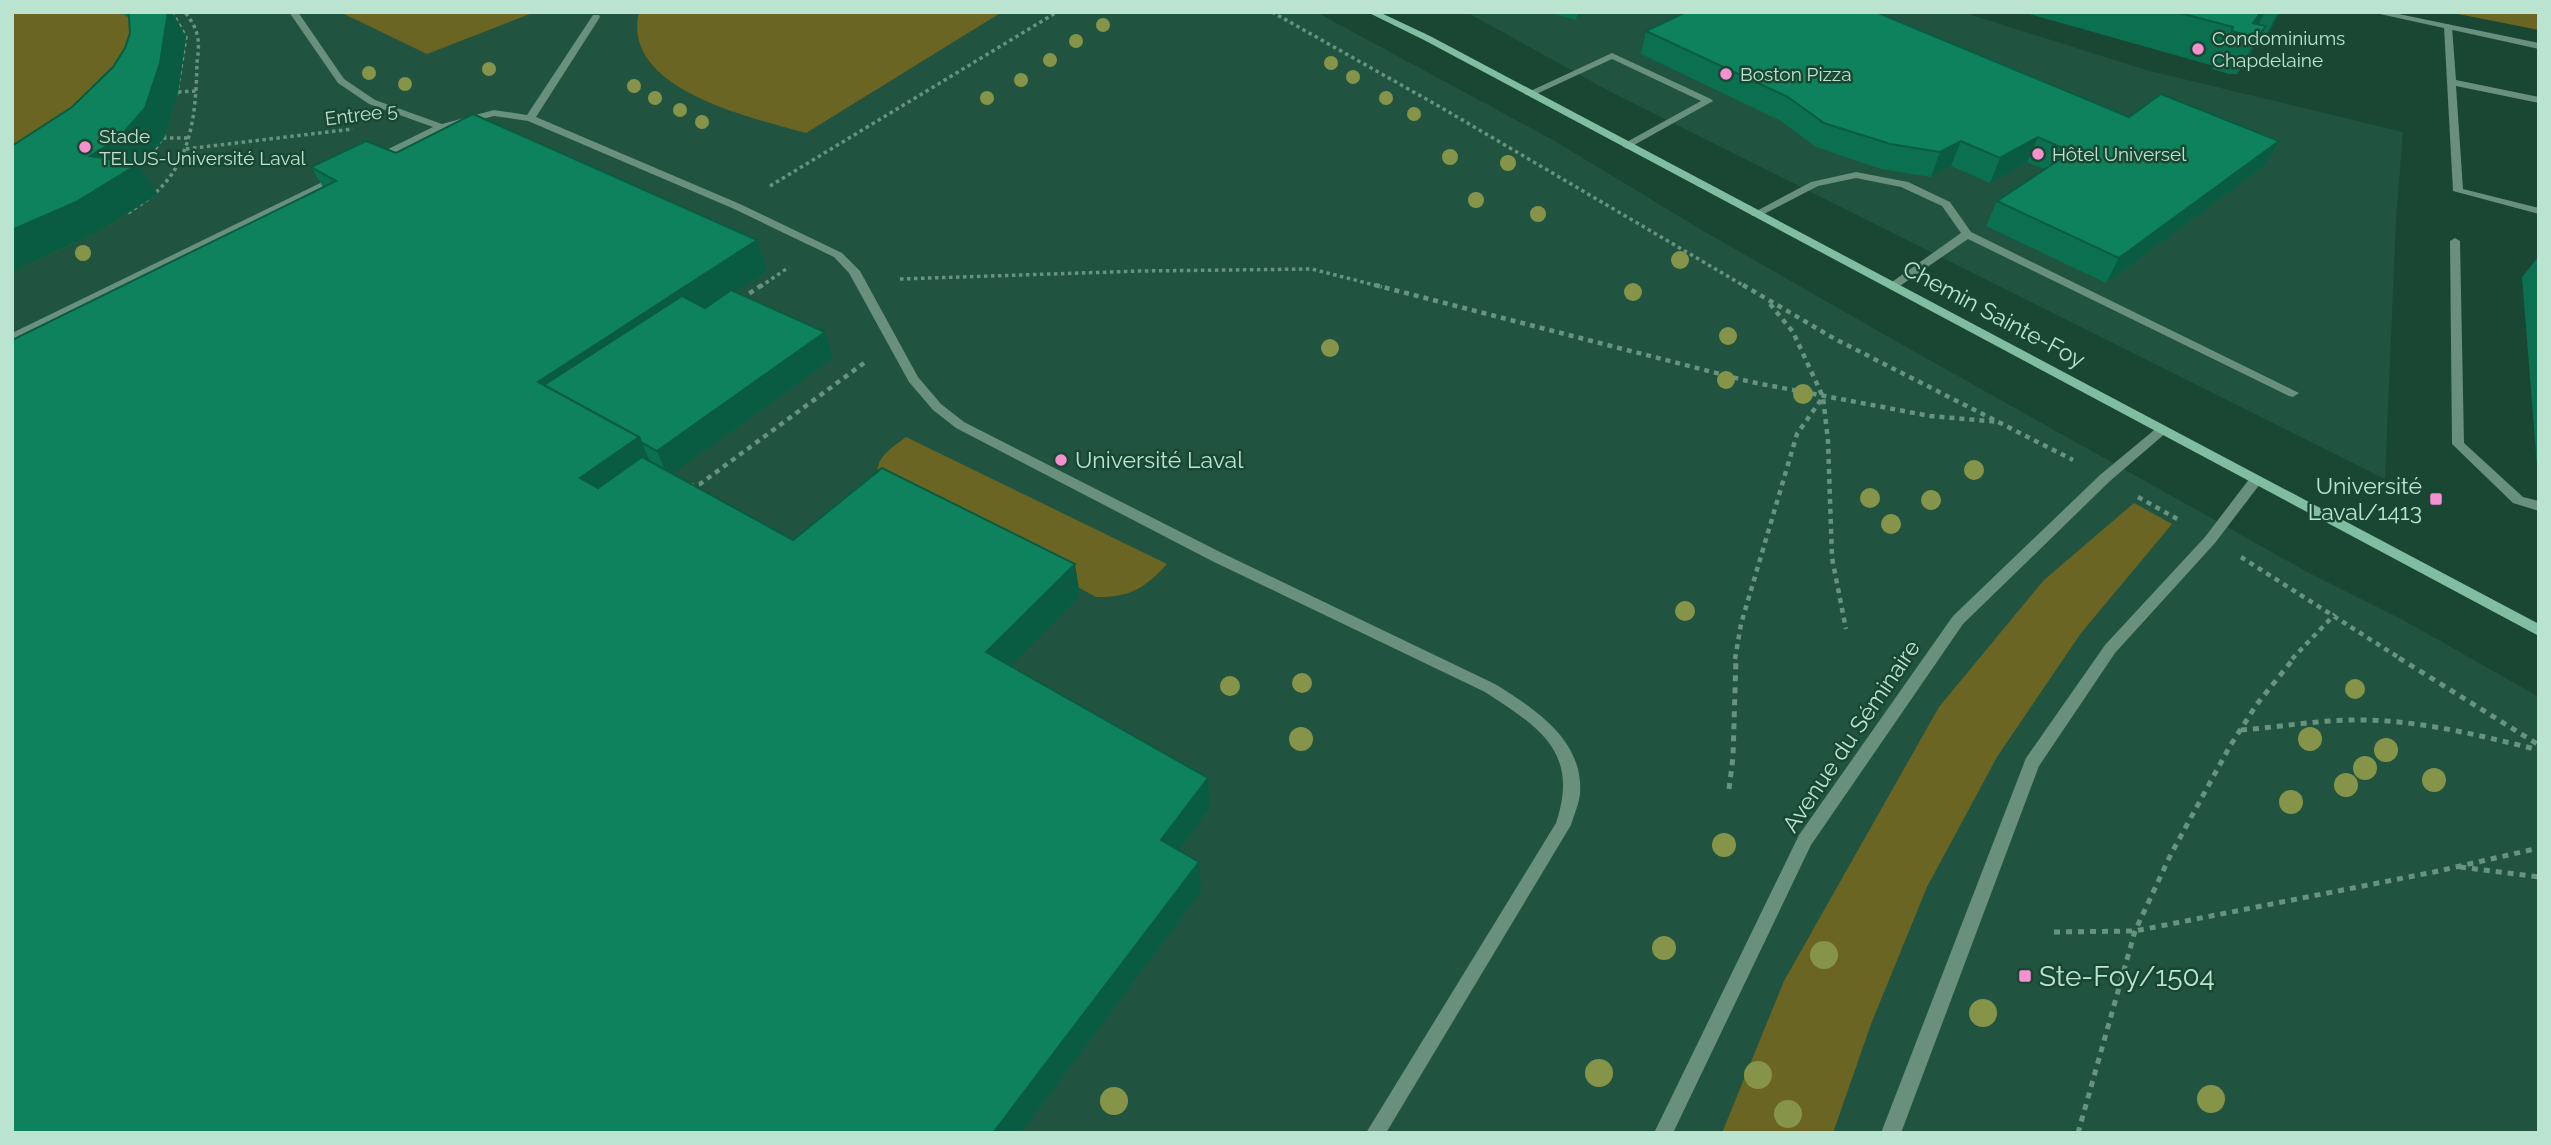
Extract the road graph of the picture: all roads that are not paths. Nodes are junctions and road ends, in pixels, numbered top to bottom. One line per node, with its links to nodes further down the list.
1 (293, 12): 13 (street)
2 (1371, 12): 7 (main road, Chemin Sainte-Foy)
3 (1389, 12): 7 (main road, Chemin Sainte-Foy)
4 (2375, 12): 6 (street)
5 (596, 17): 12 (street)
6 (2448, 27): 8 (street); 9 (street)
7 (1427, 38): 10 (main road, Chemin Sainte-Foy)
8 (2539, 46)
9 (2451, 82): 11 (street); 17 (street)
10 (1529, 94): 14 (main road, Chemin Sainte-Foy); 14 (street)
11 (2539, 100)
12 (530, 118): 13 (street); 28 (street)
13 (440, 127): 15 (street)
14 (1628, 146): 18 (main road, Chemin Sainte-Foy)
15 (367, 163)
16 (355, 169): 22 (street)
17 (2539, 211)
18 (1756, 214): 19 (street); 21 (main road, Chemin Sainte-Foy)
19 (1967, 234): 21 (street); 23 (street)
20 (2455, 241): 26 (street)
21 (1893, 286): 24 (main road, Chemin Sainte-Foy)
22 (12, 338)
23 (2293, 393)
24 (2163, 429): 25 (main road, Chemin Sainte-Foy); 29 (street, Avenue du Séminaire)
25 (2255, 481): 27 (main road, Chemin Sainte-Foy); 30 (street)
26 (2539, 506)
27 (2539, 631)
28 (1375, 1133)
29 (1663, 1133)
30 (1891, 1133)

